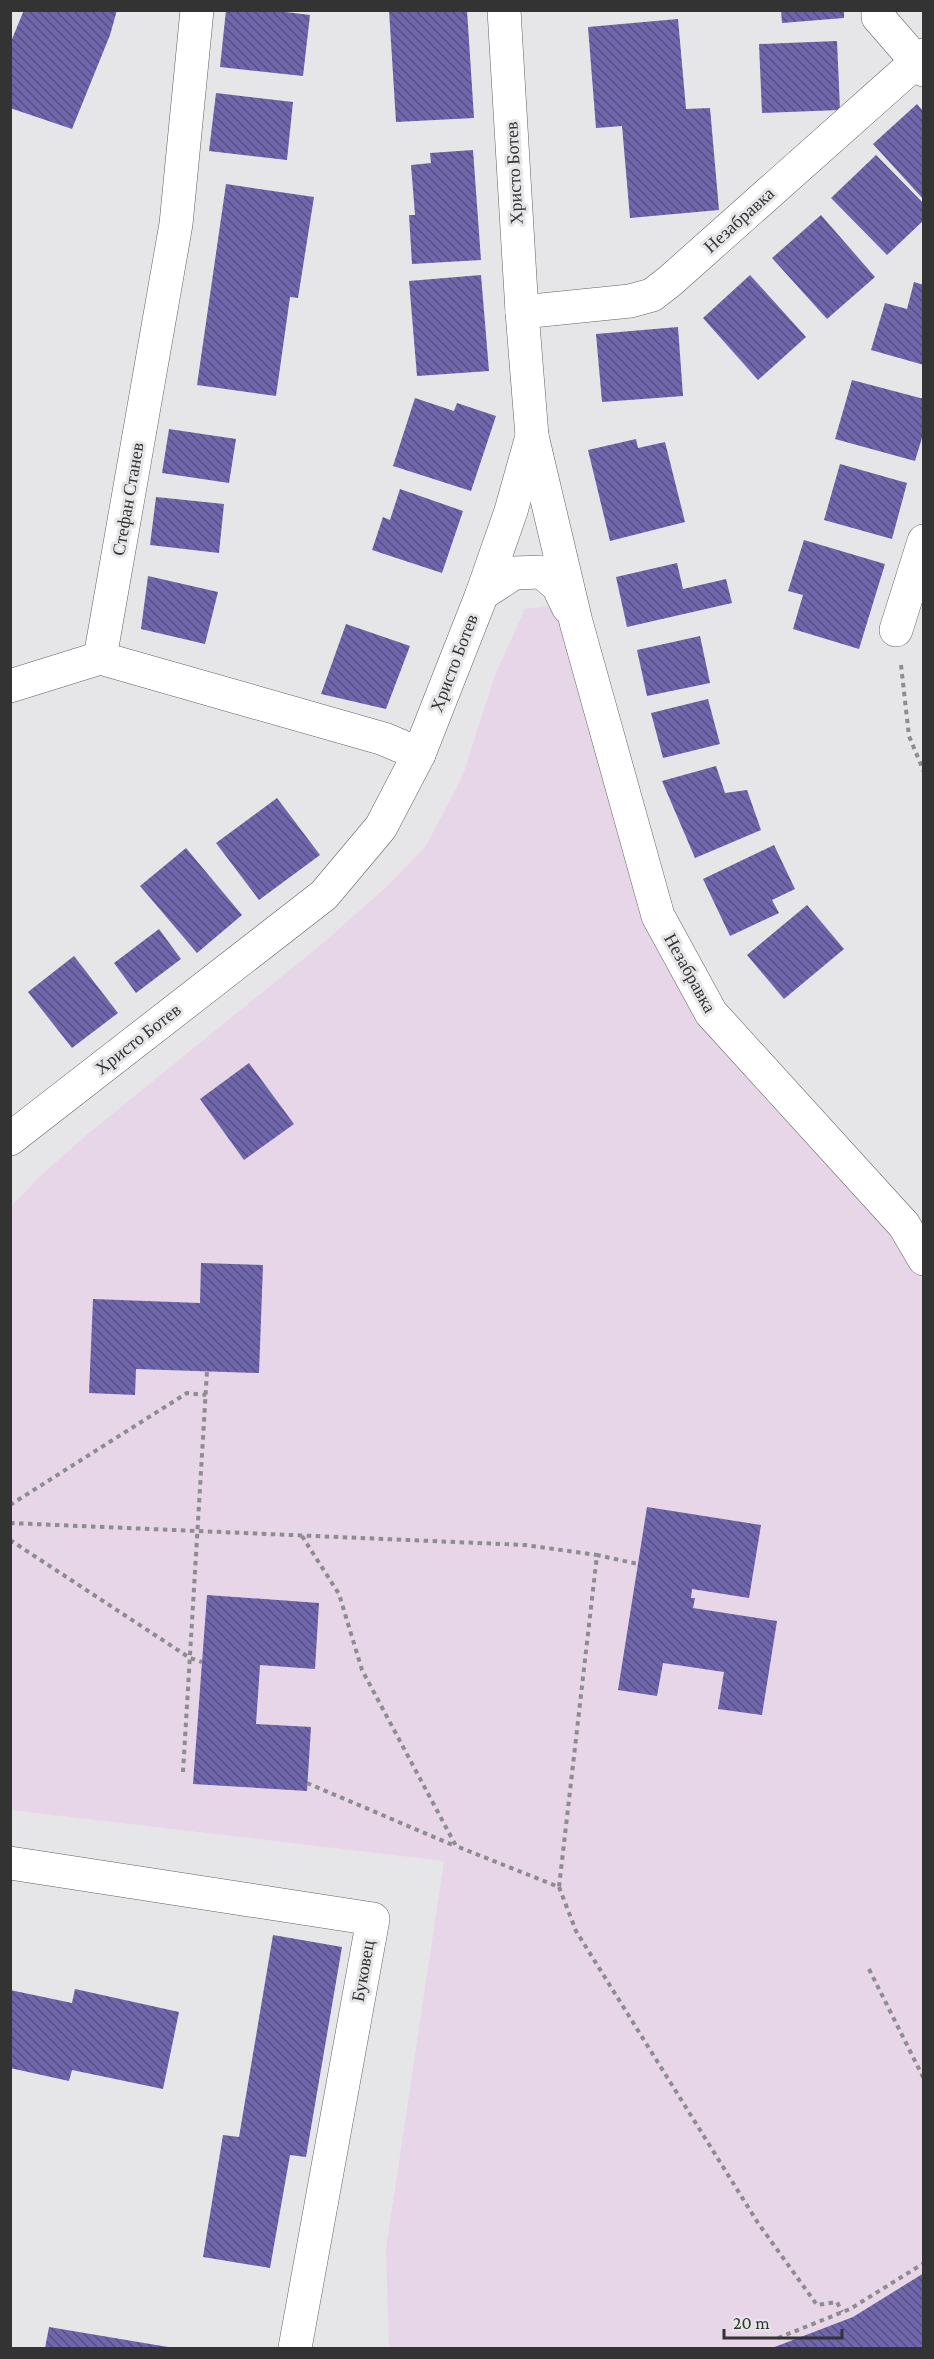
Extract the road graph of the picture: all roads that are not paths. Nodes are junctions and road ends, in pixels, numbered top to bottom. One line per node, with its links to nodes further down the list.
1 (197, 10): 11 (street, Стефан Станев)
2 (504, 10): 5 (street, Христо Ботев)
3 (878, 10): 4 (street)
4 (921, 62): 5 (street, Незабравка)
5 (522, 312): 6 (street, Христо Ботев)
6 (532, 436): 8 (street, Христо Ботев); 9 (street, Незабравка)
7 (924, 541): 10 (street)
8 (482, 594): 9 (street, Незабравка); 13 (street, Христо Ботев)
9 (576, 622): 15 (street, Незабравка)
10 (896, 630)
11 (100, 658): 12 (street); 13 (street)
12 (10, 686)
13 (418, 754): 14 (street, Христо Ботев)
14 (10, 1139)
15 (914, 1219): 16 (street, Незабравка)
16 (924, 1259)
17 (10, 1863): 18 (street, Буковец)
18 (295, 2349)

